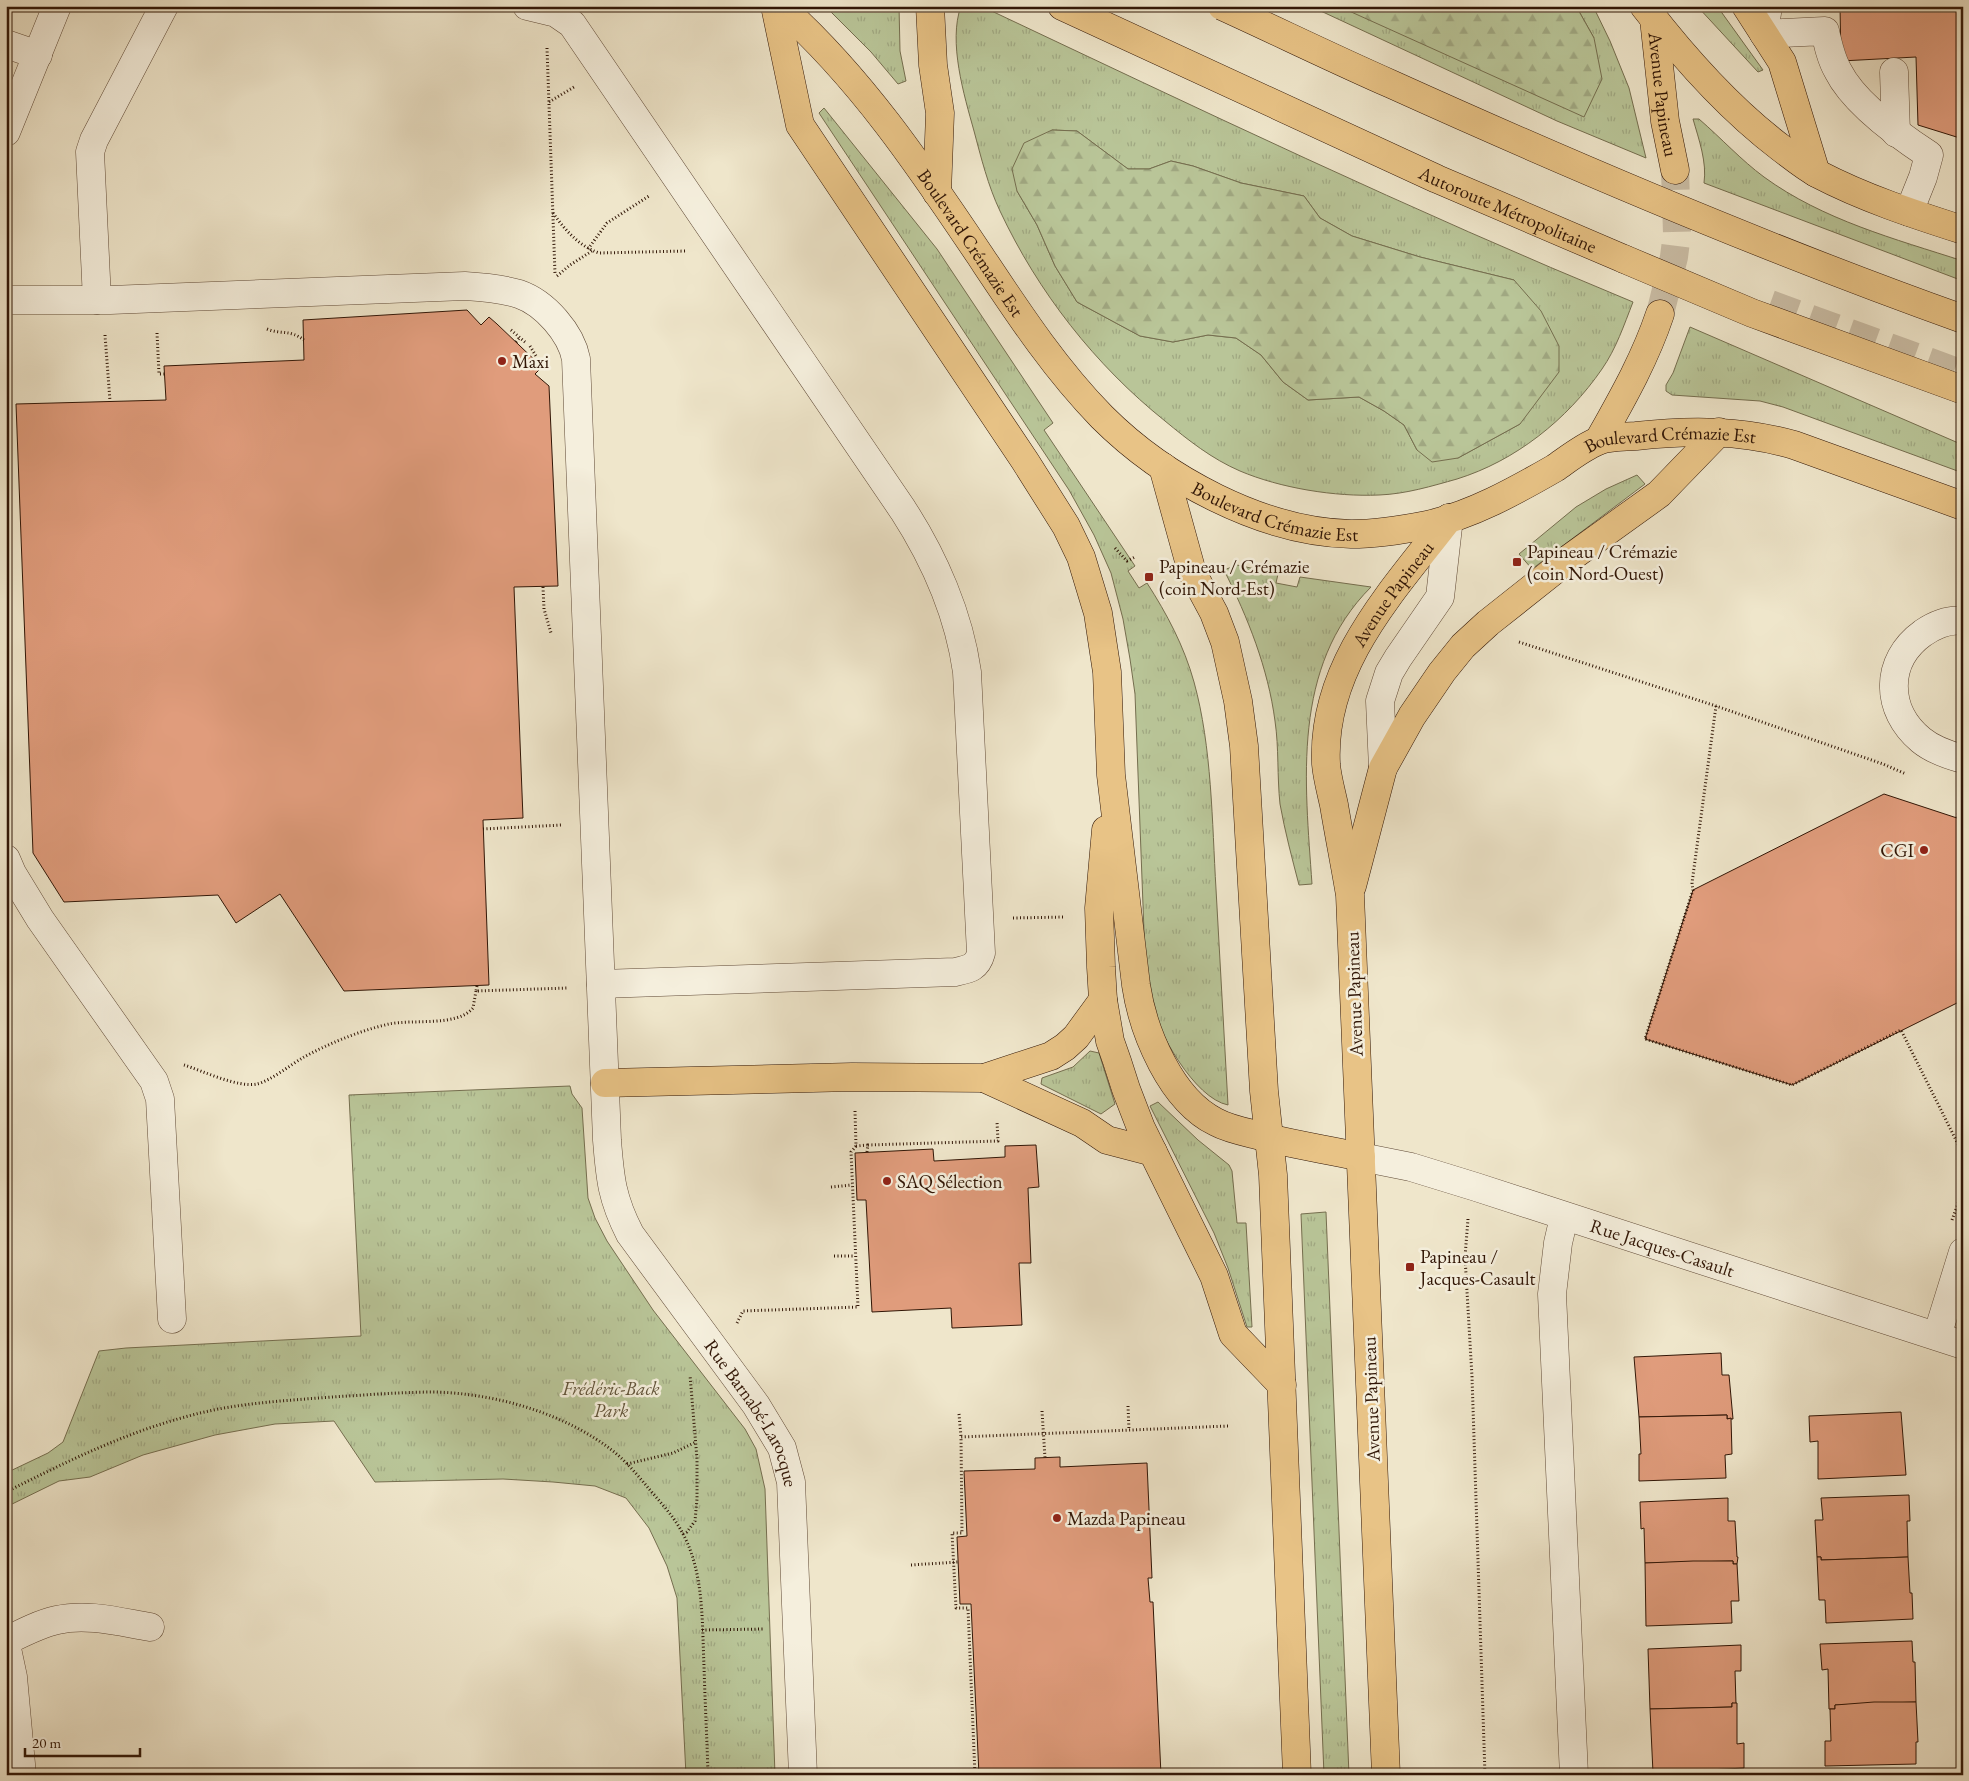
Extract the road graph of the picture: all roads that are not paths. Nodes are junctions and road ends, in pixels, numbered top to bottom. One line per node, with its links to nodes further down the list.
1 (57, 6): 14 (street)
2 (164, 6): 24 (street)
3 (526, 6): 39 (street)
4 (775, 6): 36 (main road)
5 (780, 6): 20 (main road, Boulevard Crémazie Est)
6 (930, 6): 20 (main road)
7 (1062, 6): 27 (main road, Autoroute Métropolitaine, bridge)
8 (1222, 6): 26 (main road, bridge)
9 (1746, 6): 12 (main road)
10 (1768, 6): 12 (street)
11 (1649, 13): 18 (main road, Avenue Papineau); 19 (main road)
12 (1764, 34): 17 (street); 19 (main road)
13 (6, 44): 14 (street)
14 (38, 55): 16 (street)
15 (1894, 72): 17 (street)
16 (6, 132)
17 (1896, 133): 21 (street)
18 (1675, 170)
19 (1816, 173): 21 (main road)
20 (937, 193): 30 (main road, Boulevard Crémazie Est)
21 (1909, 212): 22 (main road)
22 (1963, 230)
23 (6, 300): 24 (street, Rue Barnabé-Larocque)
24 (97, 300): 39 (street, Rue Barnabé-Larocque)
25 (1660, 314): 29 (main road)
26 (1963, 319)
27 (1963, 390)
28 (1719, 432): 29 (main road, Boulevard Crémazie Est); 31 (main road, Boulevard Crémazie Est); 35 (main road)
29 (1599, 440): 32 (main road, Boulevard Crémazie Est)
30 (1163, 467): 32 (main road, Boulevard Crémazie Est); 43 (main road)
31 (1963, 506)
32 (1448, 518): 35 (street, Avenue Papineau); 38 (main road, Avenue Papineau)
33 (1963, 621): 34 (street)
34 (1963, 760)
35 (1383, 768): 38 (main road)
36 (1111, 775): 40 (main road); 43 (main road)
37 (6, 859): 48 (street)
38 (1350, 894): 45 (main road, Avenue Papineau)
39 (601, 984): 42 (street, Rue Barnabé-Larocque)
40 (1103, 1000): 41 (main road); 44 (main road)
41 (984, 1078): 42 (main road); 44 (main road)
42 (605, 1083): 54 (street, Rue Barnabé-Larocque)
43 (1269, 1138): 45 (main road); 50 (main road)
44 (1153, 1152): 50 (main road)
45 (1361, 1157): 46 (street, Rue Jacques-Casault); 56 (main road, Avenue Papineau)
46 (1564, 1217): 49 (street, Rue Jacques-Casault); 57 (street)
47 (1963, 1252): 49 (street)
48 (172, 1319)
49 (1956, 1341)
50 (1282, 1385): 55 (main road)
51 (150, 1627): 52 (street)
52 (6, 1642): 53 (street)
53 (22, 1775)
54 (803, 1775)
55 (1296, 1775)
56 (1386, 1775)
57 (1574, 1775)

